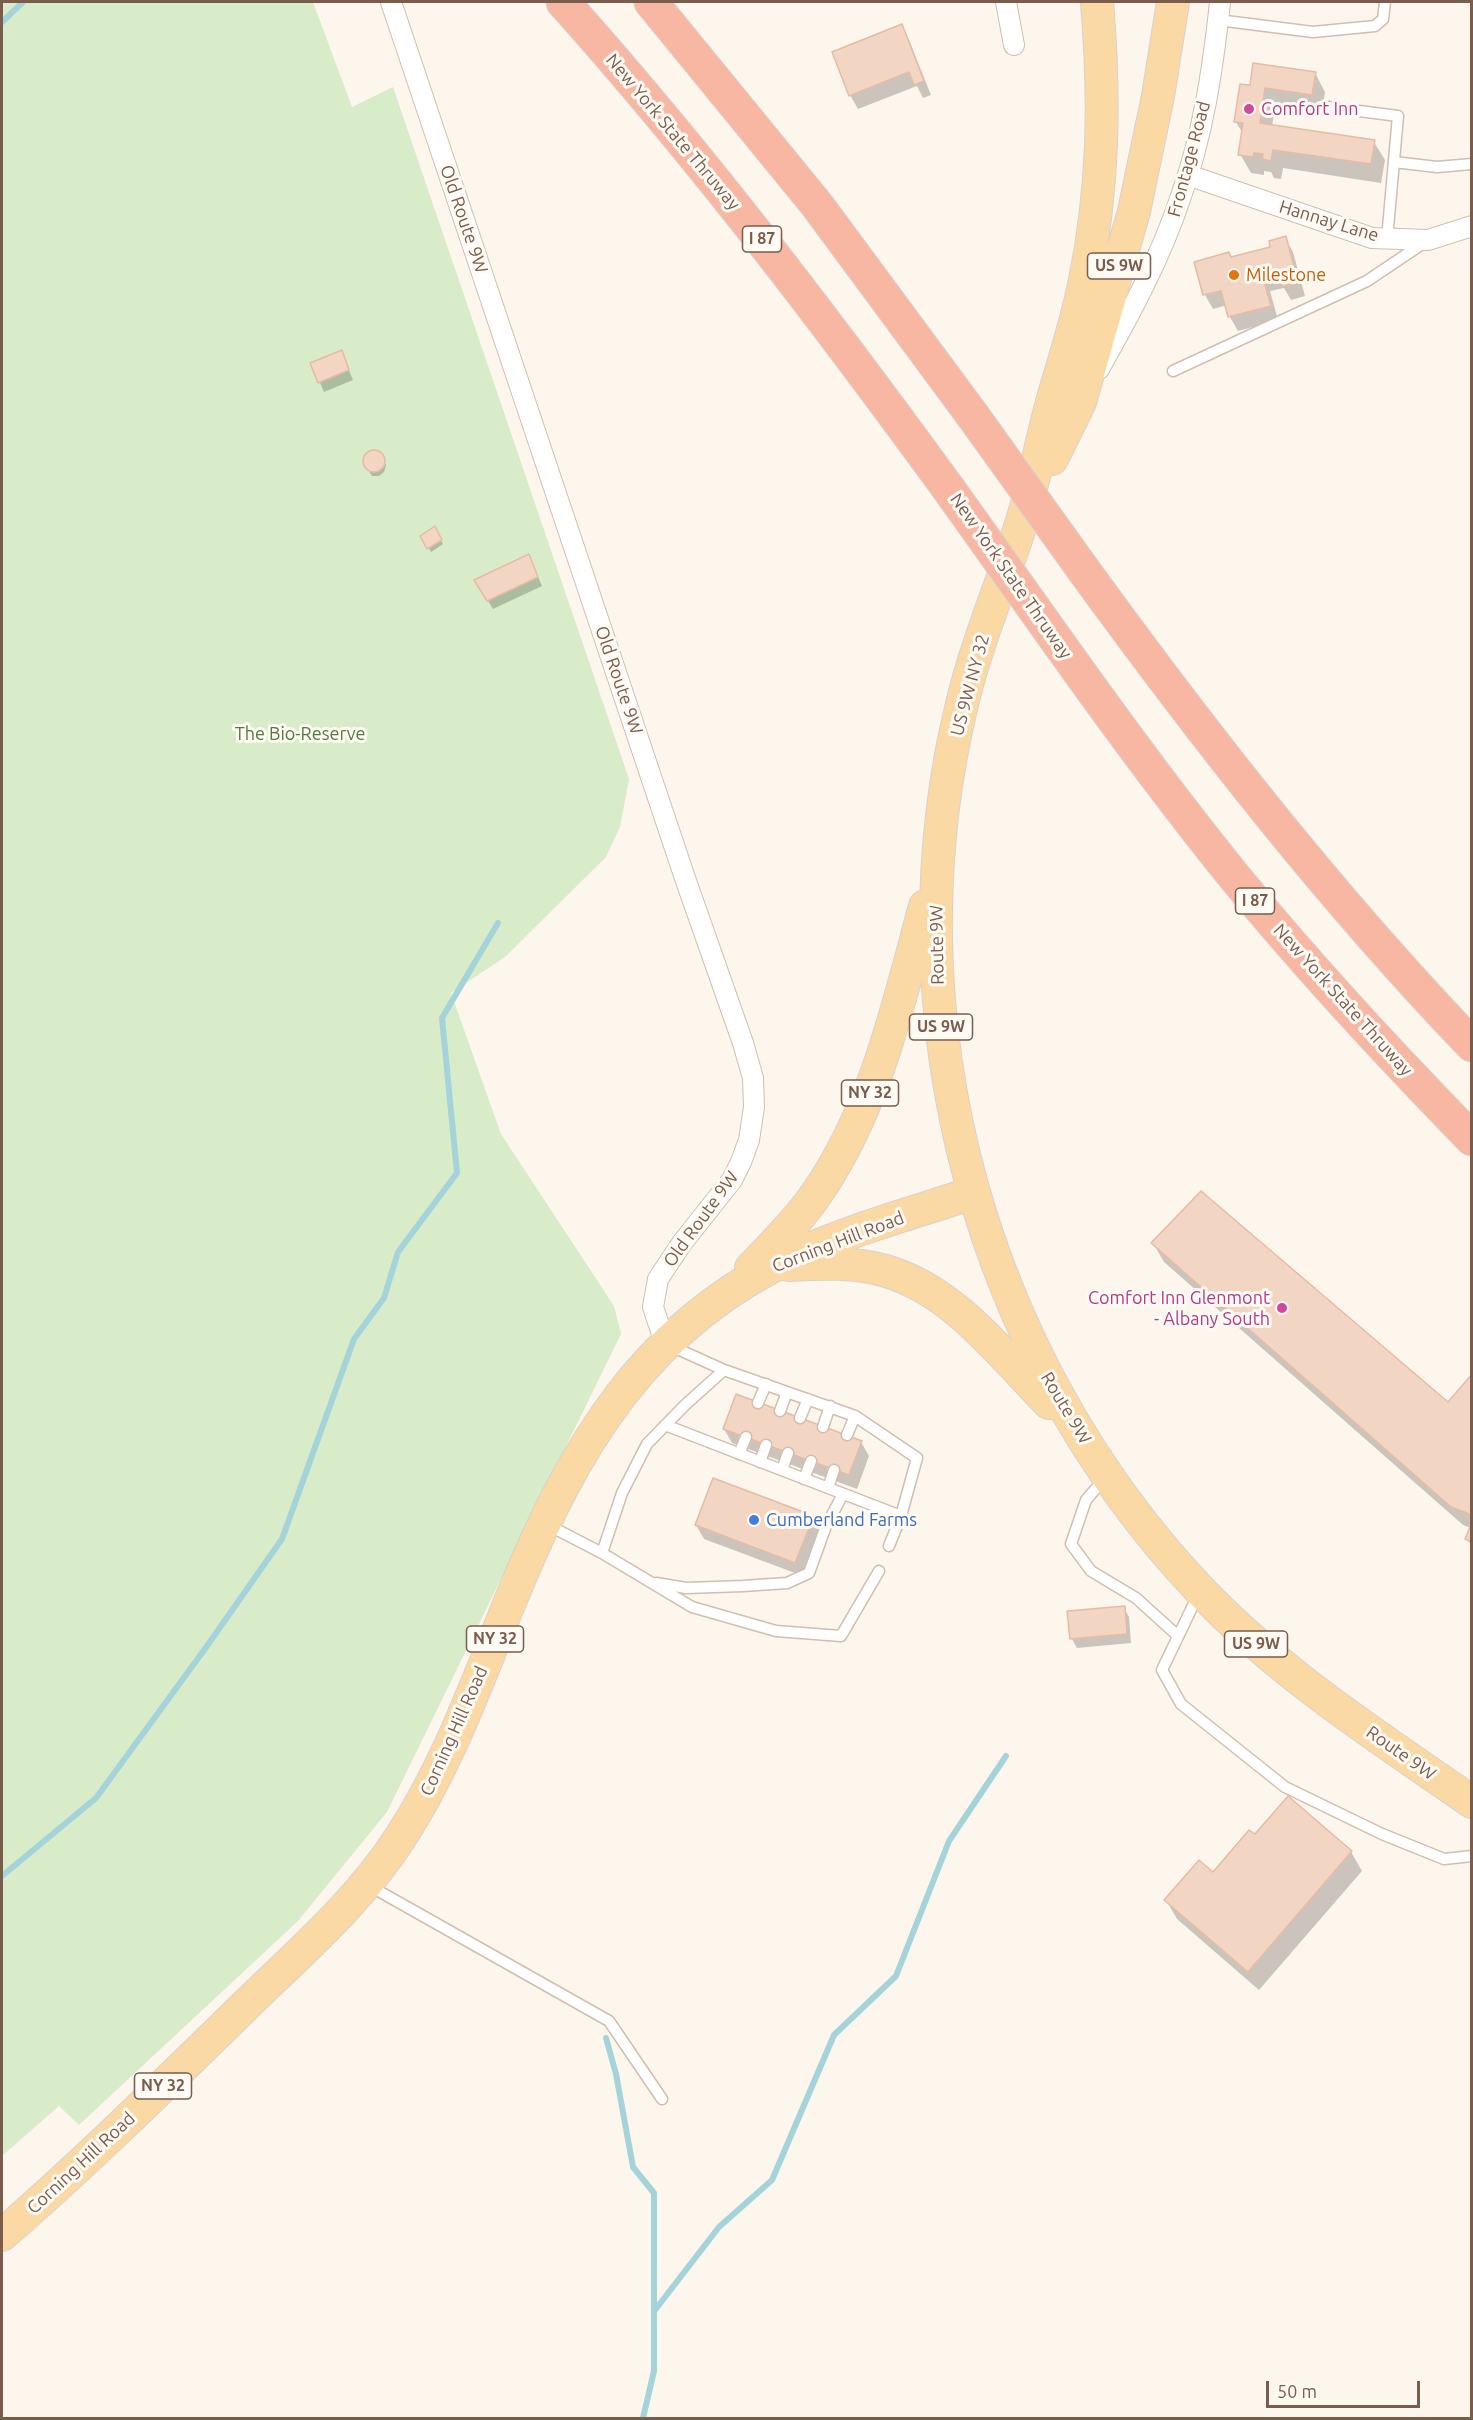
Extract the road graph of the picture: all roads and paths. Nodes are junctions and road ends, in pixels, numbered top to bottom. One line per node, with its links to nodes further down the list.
1 (391, 2): 28 (street, Old Route 9W)
2 (563, 2): 24 (highway, New York State Thruway / I 87, bridge)
3 (651, 2): 23 (highway, bridge)
4 (1006, 2): 10 (street)
5 (1097, 2): 12 (main road, US 9W)
6 (1115, 2): 12 (main road, US 9W)
7 (1173, 2): 20 (main road, US 9W)
8 (1385, 2): 9 (lane)
9 (1219, 11): 15 (street, Frontage Road)
10 (1014, 45)
11 (1320, 106): 13 (lane)
12 (1103, 140): 21 (main road, US 9W)
13 (1394, 162): 14 (lane); 17 (lane)
14 (1472, 164)
15 (1188, 175): 17 (street, Hannay Lane); 20 (street, Frontage Road)
16 (1472, 225): 18 (street, Hannay Lane)
17 (1388, 239): 18 (street, Hannay Lane)
18 (1428, 240): 19 (lane)
19 (1173, 371)
20 (1080, 402): 21 (main road, US 9W)
21 (1023, 517): 22 (main road, US 9W NY 32 / US 9W)
22 (938, 859): 25 (main road, Route 9W / US 9W); 27 (main road, NY 32)
23 (1472, 1045)
24 (1472, 1139)
25 (973, 1192): 26 (main road, Corning Hill Road / NY 32); 42 (main road, Route 9W / US 9W)
26 (773, 1266): 27 (main road, Corning Hill Road / NY 32); 42 (main road)
27 (729, 1291): 28 (main road, Corning Hill Road / NY 32)
28 (665, 1343): 29 (lane); 55 (main road, Corning Hill Road / NY 32)
29 (724, 1370): 30 (lane); 38 (lane)
30 (766, 1384): 31 (lane); 33 (lane)
31 (787, 1392): 32 (lane); 35 (lane)
32 (808, 1399): 34 (lane); 37 (lane)
33 (758, 1403)
34 (830, 1406): 36 (lane); 39 (lane)
35 (780, 1411)
36 (855, 1416): 40 (lane); 54 (lane)
37 (800, 1418)
38 (665, 1425): 45 (lane); 57 (lane)
39 (823, 1427)
40 (847, 1435)
41 (746, 1437): 45 (lane)
42 (1084, 1440): 50 (main road, Route 9W / US 9W)
43 (766, 1445): 47 (lane)
44 (788, 1453): 48 (lane)
45 (739, 1454): 47 (lane)
46 (811, 1461): 51 (lane)
47 (760, 1462): 48 (lane)
48 (782, 1470): 51 (lane)
49 (834, 1470): 52 (lane)
50 (1108, 1475): 60 (main road, Route 9W / US 9W); 61 (lane)
51 (804, 1479): 52 (lane)
52 (828, 1488): 53 (lane)
53 (843, 1494): 54 (lane); 59 (lane)
54 (901, 1516): 56 (lane)
55 (545, 1523): 57 (lane); 64 (main road, Corning Hill Road / NY 32)
56 (889, 1546)
57 (602, 1553): 59 (lane)
58 (879, 1571): 59 (lane)
59 (650, 1582)
60 (1200, 1590): 61 (lane); 62 (main road, Route 9W / US 9W)
61 (1178, 1636): 63 (lane)
62 (1472, 1802)
63 (1472, 1856)
64 (365, 1884): 65 (lane); 66 (main road, Corning Hill Road / NY 32)
65 (662, 2099)
66 (2, 2235)

